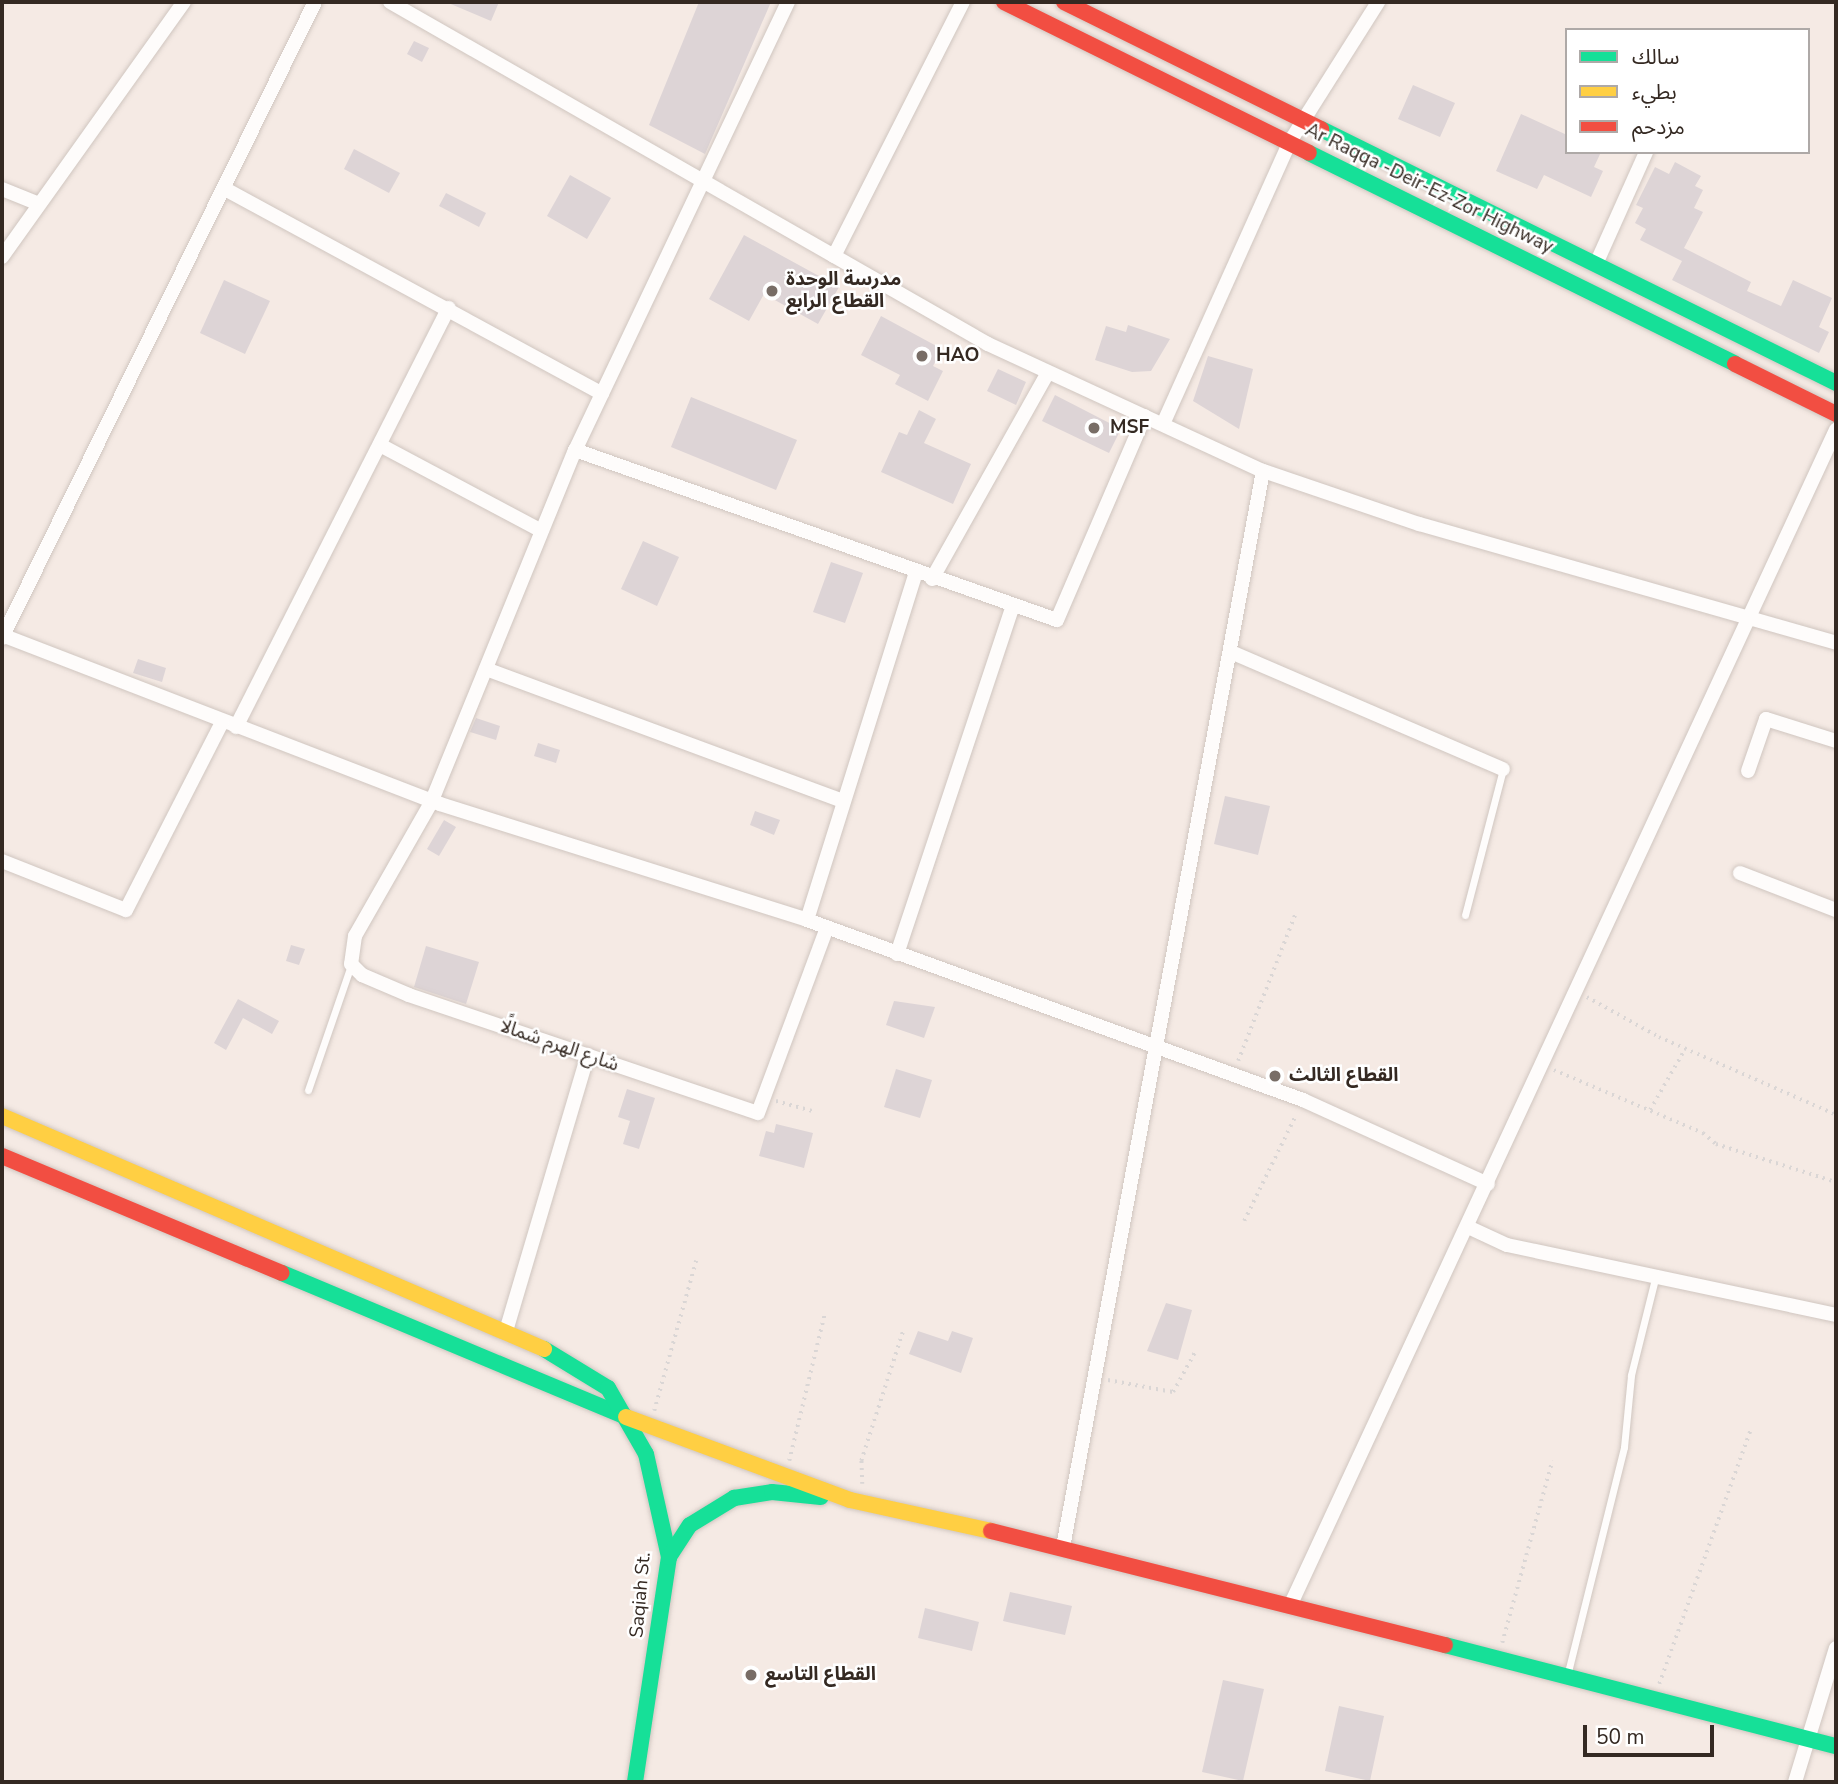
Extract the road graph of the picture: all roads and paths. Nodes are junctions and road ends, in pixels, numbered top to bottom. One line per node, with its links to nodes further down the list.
1 (184, 2): 15 (street)
2 (315, 2): 14 (street)
3 (390, 2): 12 (street)
4 (788, 2): 12 (street)
5 (963, 2): 16 (street)
6 (1004, 2): 10 (main road, Ar Raqqa -Deir-Ez-Zor Highway)
7 (1064, 2): 9 (main road, Ar Raqqa -Deir-Ez-Zor Highway)
8 (1378, 2): 9 (street)
9 (1305, 121): 10 (street); 18 (main road, Ar Raqqa -Deir-Ez-Zor Highway)
10 (1289, 143): 23 (main road, Ar Raqqa -Deir-Ez-Zor Highway); 25 (street)
11 (1645, 154): 18 (street)
12 (705, 182): 16 (street); 22 (street)
13 (2, 189): 15 (street)
14 (225, 189): 19 (street); 35 (street)
15 (37, 203): 17 (street)
16 (834, 256): 20 (street)
17 (2, 257)
18 (1596, 264): 21 (main road, Ar Raqqa -Deir-Ez-Zor Highway)
19 (449, 308): 22 (street); 27 (street)
20 (1048, 372): 24 (street); 32 (street)
21 (1836, 383)
22 (602, 394): 28 (street)
23 (1836, 414)
24 (1145, 416): 25 (street); 33 (street)
25 (1163, 425): 29 (street)
26 (1836, 429): 34 (street)
27 (380, 445): 30 (street); 40 (street)
28 (575, 450): 30 (street); 31 (street)
29 (1263, 471): 34 (street); 37 (street)
30 (542, 531): 38 (street)
31 (916, 573): 32 (street); 44 (street)
32 (932, 579): 33 (street)
33 (1013, 606): 53 (street)
34 (1747, 621): 36 (street); 55 (street)
35 (2, 636): 39 (street)
36 (1836, 643)
37 (1231, 652): 42 (street); 57 (street)
38 (486, 669): 44 (street); 45 (street)
39 (222, 722): 40 (street); 46 (street)
40 (236, 727): 45 (street)
41 (1836, 741): 43 (street)
42 (1503, 769): 50 (lane)
43 (1748, 771)
44 (841, 800): 51 (street)
45 (432, 801): 51 (street); 54 (street)
46 (2, 861)
47 (1740, 873): 48 (street)
48 (1836, 910)
49 (1296, 912): 60 (path)
50 (1465, 915)
51 (807, 920): 52 (street)
52 (827, 927): 53 (street); 62 (street)
53 (897, 954): 57 (street)
54 (351, 964): 58 (street, شارع الهرم شمالًا); 61 (lane)
55 (1576, 991): 56 (path); 59 (street)
56 (1685, 1049): 64 (path); 66 (path)
57 (1158, 1051): 60 (street); 80 (street)
58 (588, 1055): 62 (street, شارع الهرم شمالًا); 77 (street)
59 (1542, 1065): 64 (path); 70 (street)
60 (1233, 1076): 63 (street)
61 (308, 1090)
62 (764, 1097): 65 (path)
63 (1303, 1100): 70 (street); 71 (path)
64 (1650, 1110): 69 (path)
65 (816, 1112)
66 (1834, 1115)
67 (2, 1116): 77 (main road, Saqiah St.)
68 (2, 1157): 81 (main road)
69 (1836, 1182)
70 (1488, 1184): 72 (street)
71 (1244, 1221)
72 (1468, 1227): 74 (street); 89 (street)
73 (696, 1261): 82 (path)
74 (1656, 1274): 76 (street); 92 (lane)
75 (825, 1312): 85 (path)
76 (1836, 1315)
77 (506, 1331): 81 (main road, Saqiah St.)
78 (903, 1331): 86 (path)
79 (1195, 1352): 80 (path)
80 (1096, 1377): 87 (street)
81 (626, 1418): 82 (main road); 88 (main road, Saqiah St.)
82 (651, 1427): 85 (main road)
83 (1751, 1429): 93 (path)
84 (1552, 1461): 91 (path)
85 (786, 1477): 86 (main road)
86 (856, 1502): 87 (main road); 88 (main road)
87 (1063, 1547): 89 (main road)
88 (669, 1557): 96 (main road, Saqiah St.)
89 (1290, 1606): 91 (main road)
90 (1836, 1648): 94 (street)
91 (1497, 1658): 92 (main road)
92 (1567, 1676): 93 (main road)
93 (1653, 1699): 94 (main road)
94 (1807, 1739): 95 (main road); 97 (street)
95 (1836, 1746)
96 (635, 1782)
97 (1795, 1782)

